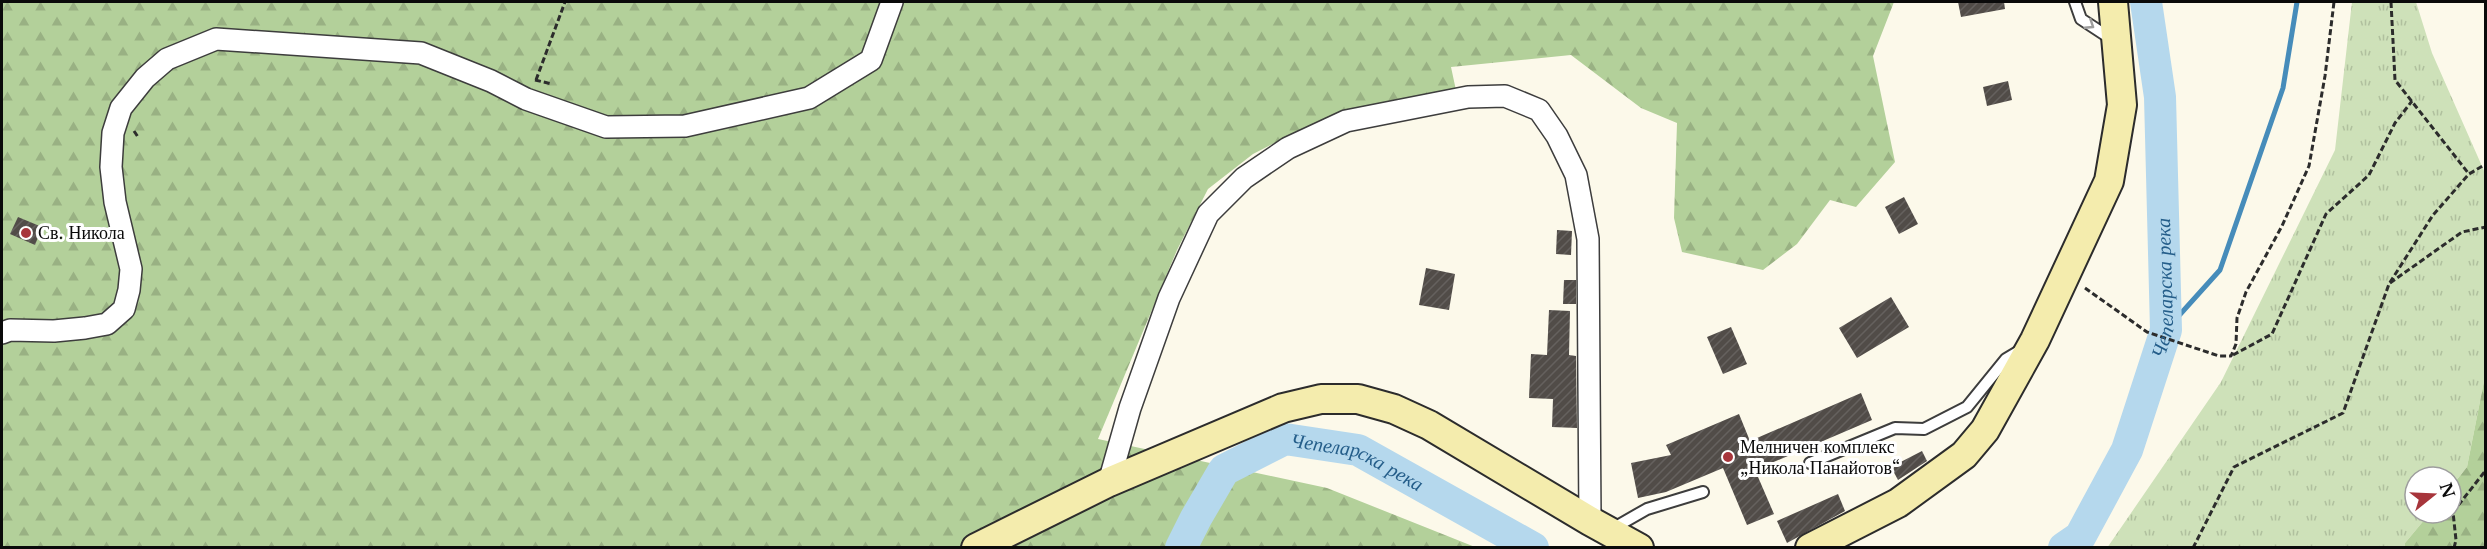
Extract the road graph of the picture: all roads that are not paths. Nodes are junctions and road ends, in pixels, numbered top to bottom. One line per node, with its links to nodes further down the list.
1 (892, 2): 5 (street)
2 (2075, 2): 4 (lane, one-way to 4)
3 (2113, 2): 4 (main road)
4 (2115, 41): 6 (main road)
5 (2, 333)
6 (2035, 340): 7 (lane); 13 (main road)
7 (1810, 463)
8 (1109, 482): 10 (main road); 10 (street); 11 (main road)
9 (1703, 492): 10 (lane)
10 (1599, 526): 12 (main road)
11 (976, 548)
12 (1639, 548)
13 (1810, 548)

